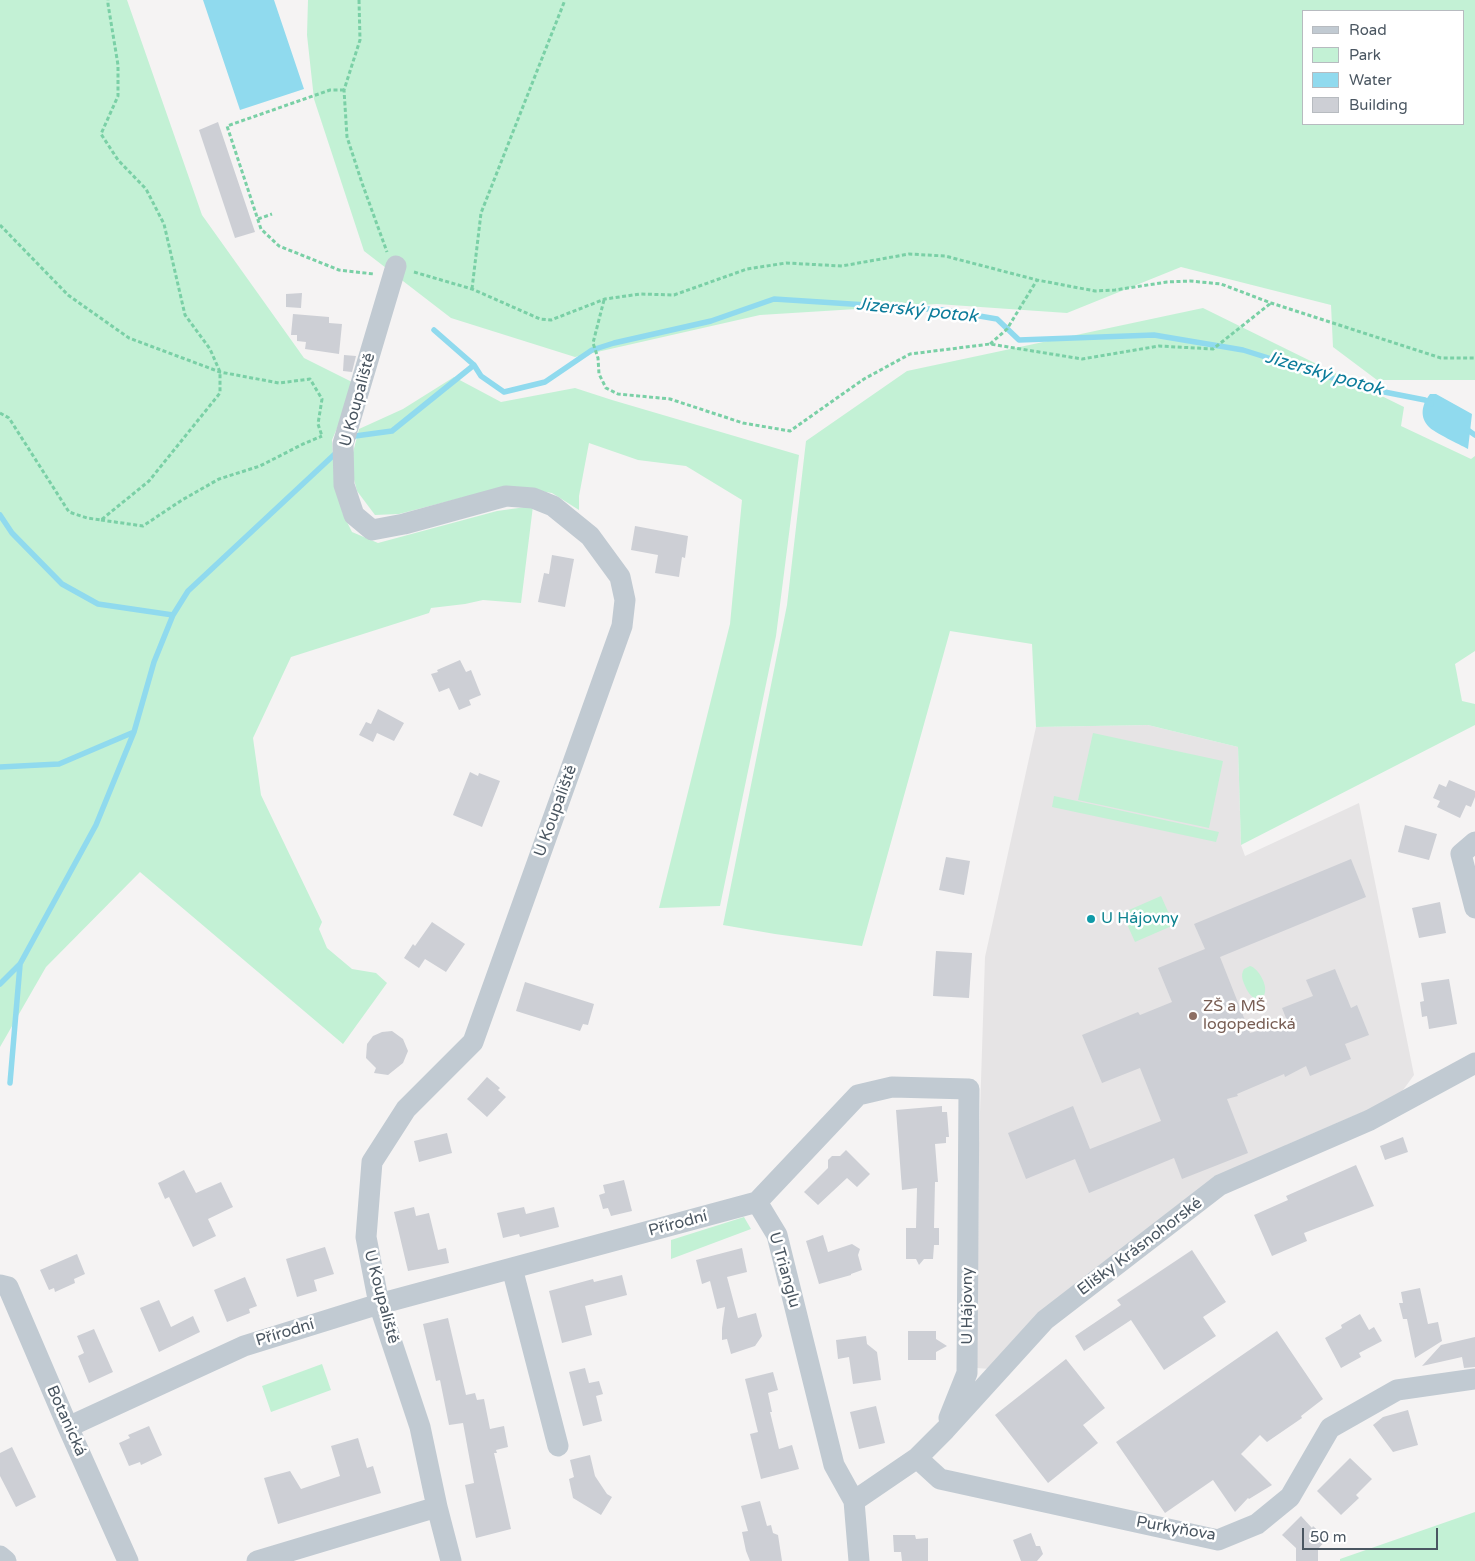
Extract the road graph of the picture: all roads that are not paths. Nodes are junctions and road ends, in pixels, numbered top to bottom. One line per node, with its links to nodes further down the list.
1 (388, 271): 8 (street, U Koupaliště)
2 (1475, 842): 3 (street)
3 (1475, 908)
4 (1475, 1063): 11 (street, Elišky Krásnohorské)
5 (757, 1202): 6 (street, Přírodní); 11 (street, U Hájovny); 14 (street, U Trianglu)
6 (512, 1268): 8 (street, Přírodní); 12 (street)
7 (0, 1286): 10 (street, Botanická)
8 (379, 1304): 10 (street, Přírodní); 15 (street, U Koupaliště)
9 (1475, 1379): 13 (street, Purkyňova)
10 (68, 1427): 18 (street, Botanická)
11 (945, 1430): 13 (street, Elišky Krásnohorské)
12 (558, 1446)
13 (917, 1458): 14 (street, Elišky Krásnohorské)
14 (854, 1501): 21 (street, U Trianglu)
15 (437, 1507): 19 (street); 20 (street, U Koupaliště)
16 (0, 1556): 17 (street)
17 (6, 1561)
18 (128, 1561)
19 (257, 1561)
20 (451, 1561)
21 (859, 1561)

